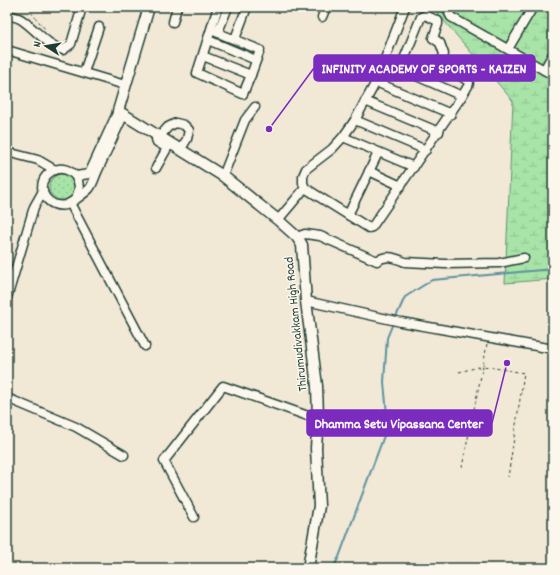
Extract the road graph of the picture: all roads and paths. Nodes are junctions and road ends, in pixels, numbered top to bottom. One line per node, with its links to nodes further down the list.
1 (29, 7): 16 (path)
2 (82, 7): 12 (street)
3 (149, 7): 32 (main road)
4 (177, 7): 14 (street)
5 (218, 7): 17 (street)
6 (228, 7): 17 (street)
7 (247, 7): 18 (street)
8 (326, 7): 13 (street)
9 (405, 7): 25 (street)
10 (448, 7): 20 (street)
11 (533, 7): 20 (street)
12 (7, 14)
13 (322, 17)
14 (172, 22)
15 (99, 27): 28 (street)
16 (46, 31)
17 (214, 31): 18 (street); 19 (street)
18 (235, 39): 24 (street)
19 (208, 40): 23 (street); 24 (street)
20 (508, 49): 27 (street)
21 (7, 50): 28 (street)
22 (553, 54): 27 (street)
23 (203, 56): 29 (street); 29 (street)
24 (256, 60): 29 (street)
25 (385, 62): 26 (street); 31 (street)
26 (400, 69): 33 (street); 33 (street)
27 (544, 70): 30 (street)
28 (84, 72): 32 (street)
29 (251, 75)
30 (553, 75)
31 (376, 82): 34 (street); 37 (street)
32 (125, 85): 36 (main road)
33 (462, 96): 37 (street)
34 (365, 101): 38 (street); 39 (street)
35 (254, 107): 52 (street)
36 (121, 113): 40 (main road, Thirumudivakkam High Road); 51 (street); 56 (street)
37 (451, 114): 39 (street)
38 (355, 120): 41 (street); 44 (street)
39 (439, 132): 44 (street)
40 (159, 136): 42 (main road, Thirumudivakkam High Road); 43 (street)
41 (343, 137): 46 (street); 54 (street)
42 (168, 146): 43 (main road, Thirumudivakkam High Road); 48 (street)
43 (181, 149): 52 (main road, Thirumudivakkam High Road)
44 (426, 150): 47 (street)
45 (7, 152): 49 (street)
46 (378, 153): 47 (street); 50 (street)
47 (414, 167): 53 (street)
48 (156, 168)
49 (55, 170): 51 (street); 55 (street)
50 (369, 171): 53 (street); 57 (street)
51 (76, 176): 56 (street)
52 (223, 176): 58 (main road, Thirumudivakkam High Road)
53 (401, 186): 57 (street)
54 (305, 188): 57 (street); 58 (street)
55 (43, 191): 56 (street); 61 (street)
56 (73, 201): 64 (street)
57 (348, 215)
58 (278, 220): 59 (main road, Thirumudivakkam High Road)
59 (297, 237): 60 (street); 62 (main road, Thirumudivakkam High Road)
60 (524, 258)
61 (7, 298)
62 (306, 301): 63 (street); 69 (main road, Thirumudivakkam High Road)
63 (489, 337): 65 (street); 66 (path)
64 (145, 346)
65 (553, 349)
66 (483, 366): 67 (path); 71 (path); 72 (path)
67 (459, 372)
68 (7, 398): 70 (street)
69 (318, 417): 73 (street); 74 (main road, Thirumudivakkam High Road)
70 (124, 455)
71 (462, 467)
72 (508, 477)
73 (194, 517)
74 (308, 568)

